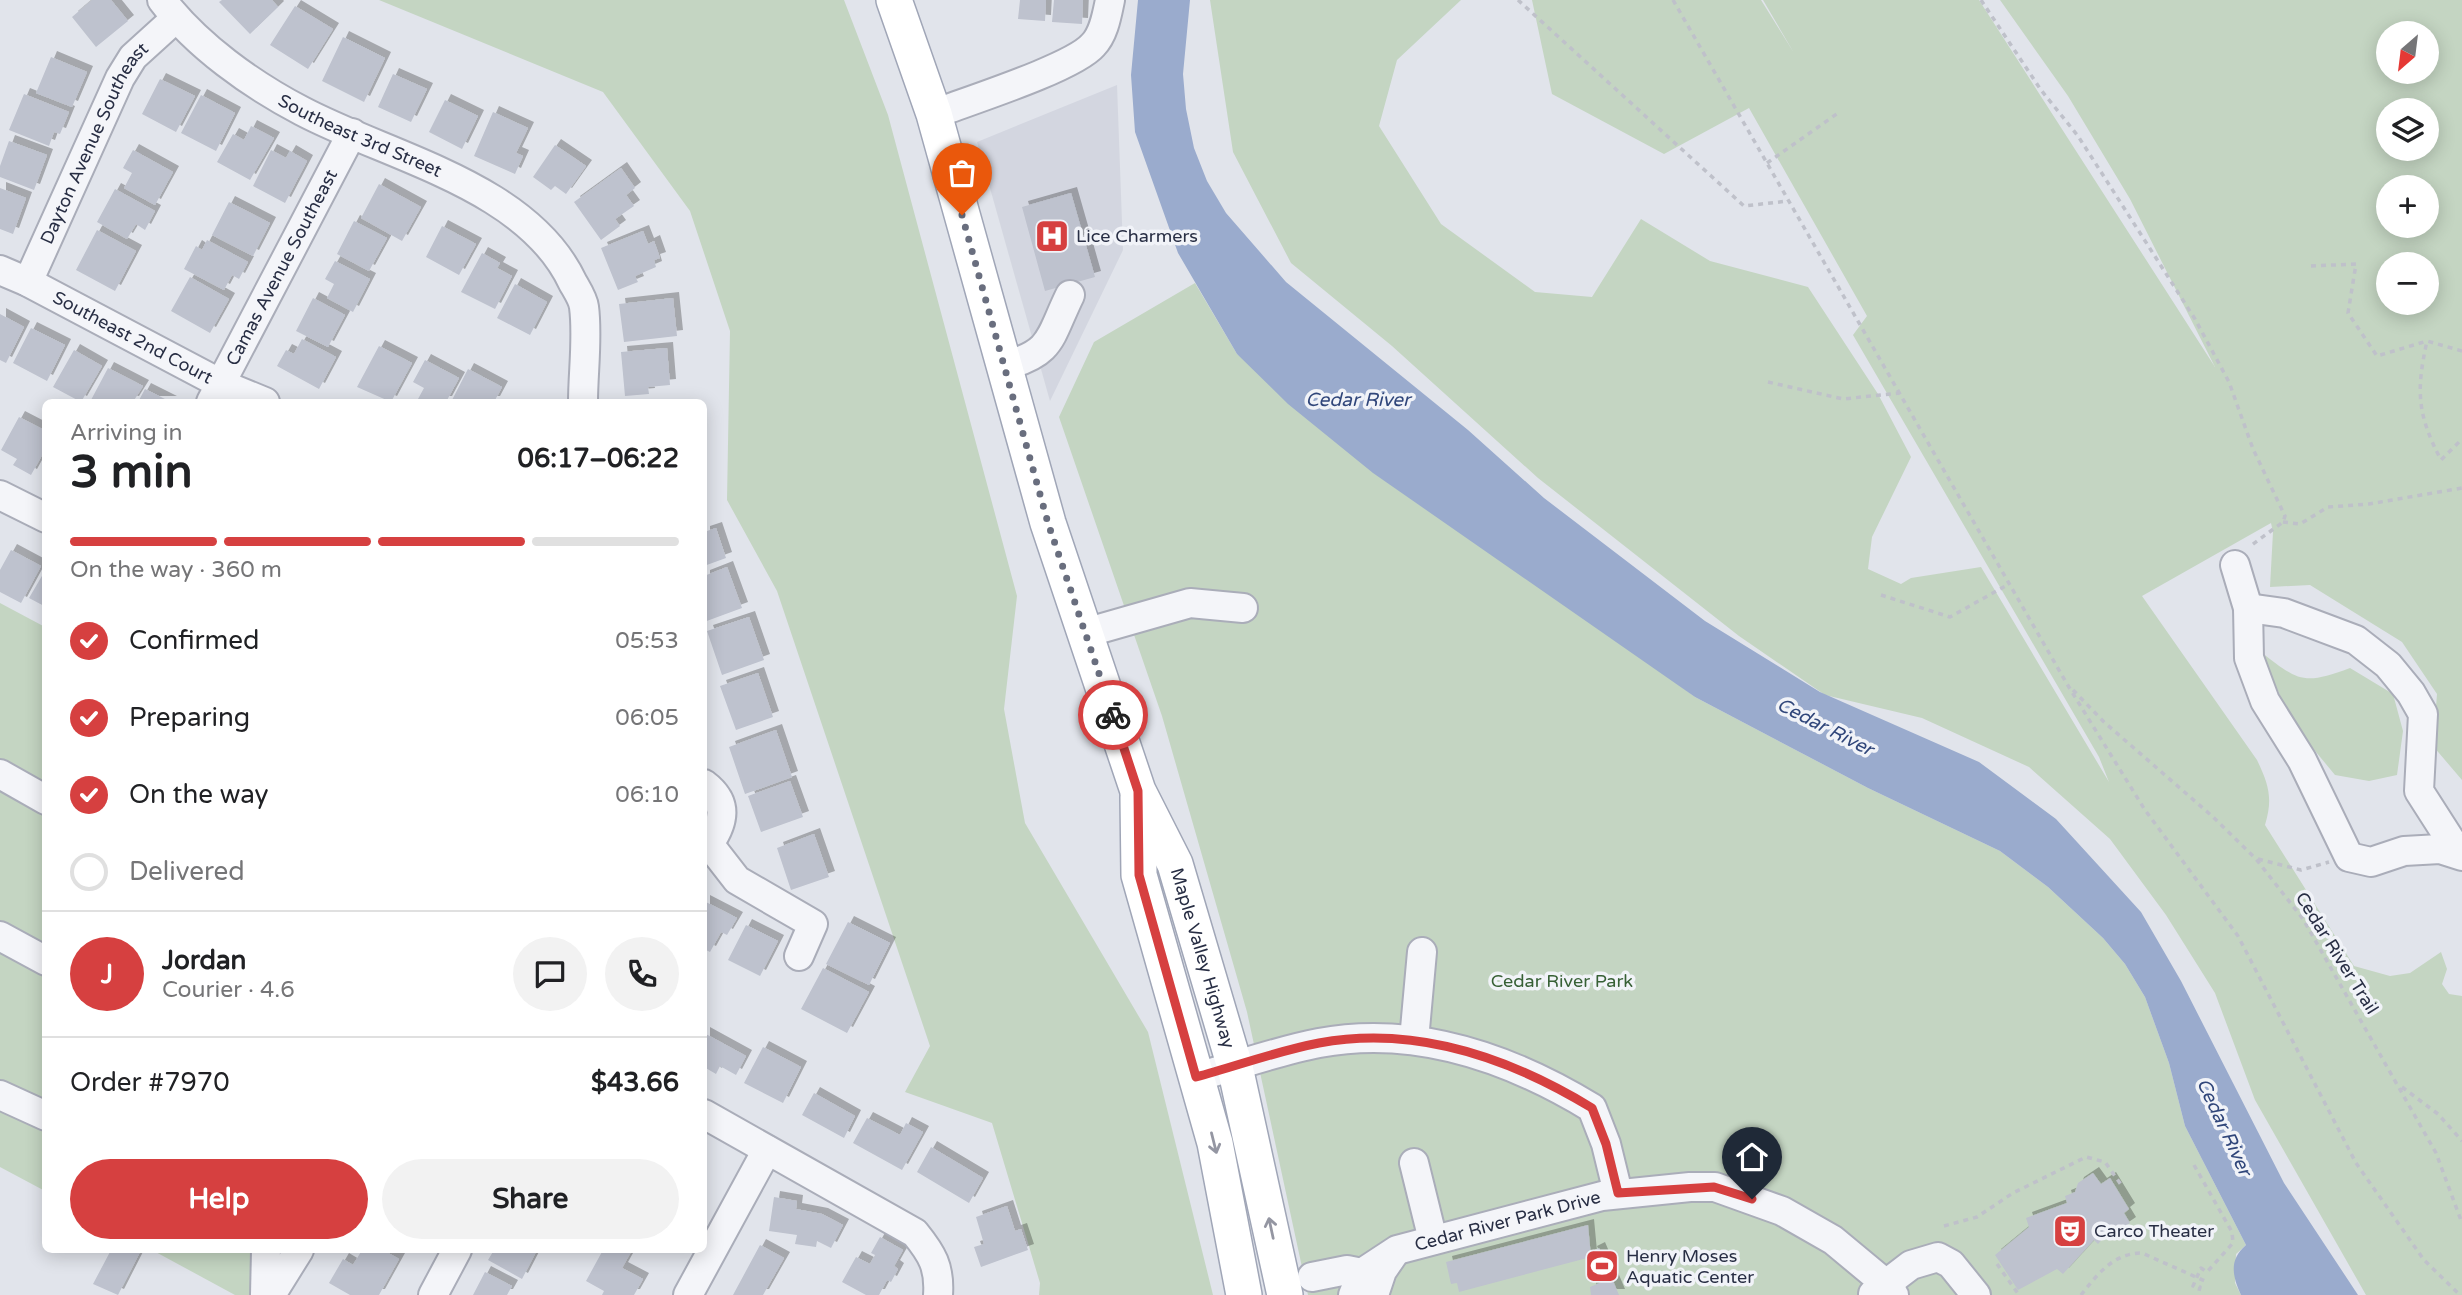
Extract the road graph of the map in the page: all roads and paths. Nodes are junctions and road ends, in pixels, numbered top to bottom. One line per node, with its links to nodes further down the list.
1 (894, 0): 8 (main road, Maple Valley Highway)
2 (1110, 0): 8 (street)
3 (1518, 0): 11 (path)
4 (1673, 0): 10 (path)
5 (1980, 0): 28 (path)
6 (169, 9): 9 (street, Southeast 3rd Street); 14 (street, Dayton Avenue Southeast)
7 (1838, 113): 10 (path)
8 (934, 114): 18 (main road, Maple Valley Highway)
9 (352, 133): 20 (street, Camas Avenue Southeast); 23 (street, Southeast 3rd Street)
10 (1767, 163): 11 (path)
11 (1788, 201): 21 (path)
12 (2311, 266): 16 (path)
13 (0, 270): 14 (street, Southeast 2nd Court)
14 (28, 282): 20 (street, Southeast 2nd Court)
15 (1070, 295): 18 (street)
16 (2427, 341): 17 (path); 24 (path)
17 (2462, 351)
18 (1004, 366): 34 (main road, Maple Valley Highway)
19 (1768, 382): 21 (path)
20 (216, 393): 22 (street, Southeast 2nd Court)
21 (1899, 393): 30 (path)
22 (249, 399)
23 (583, 399)
24 (2462, 439)
25 (2462, 488): 28 (path)
26 (0, 495): 27 (street)
27 (42, 516)
28 (2283, 522): 29 (path)
29 (2235, 565): 33 (street)
30 (2009, 584): 31 (path); 35 (path)
31 (1881, 595)
32 (1243, 608): 34 (street)
33 (2248, 608): 42 (street); 44 (street)
34 (1085, 632): 38 (main road, Maple Valley Highway)
35 (2067, 684): 45 (path, Cedar River Trail); 86 (path)
36 (0, 774): 39 (street)
37 (707, 786): 40 (street)
38 (1138, 791): 51 (main road, Maple Valley Highway); 52 (main road, Maple Valley Highway)
39 (42, 798)
40 (707, 844)
41 (707, 846): 48 (street)
42 (2462, 850)
43 (2462, 856): 44 (street)
44 (2349, 857): 45 (path)
45 (2256, 859): 53 (path, Cedar River Trail)
46 (0, 936): 49 (street)
47 (1422, 952): 50 (street)
48 (799, 956)
49 (42, 959)
50 (1414, 1040): 51 (street); 62 (street)
51 (1235, 1067): 52 (street); 73 (main road, Maple Valley Highway, one-way to 51)
52 (1196, 1077): 82 (main road, Maple Valley Highway, one-way to 82)
53 (2400, 1086): 57 (path); 63 (path, Cedar River Trail)
54 (0, 1096): 55 (street)
55 (42, 1114)
56 (707, 1116): 58 (street)
57 (2462, 1141)
58 (767, 1150): 80 (street); 81 (street)
59 (1414, 1163): 65 (street)
60 (2194, 1166): 71 (path)
61 (2122, 1186): 64 (path)
62 (1618, 1193): 65 (street, Cedar River Park Drive); 76 (street, Cedar River Park Drive)
63 (2462, 1223)
64 (1944, 1226)
65 (1433, 1240): 74 (street, Cedar River Park Drive)
66 (266, 1253): 77 (street)
67 (297, 1253): 78 (street)
68 (455, 1253): 79 (street)
69 (1997, 1264): 70 (path)
70 (2005, 1276): 75 (path); 83 (path)
71 (2197, 1277): 72 (path); 84 (path); 85 (path)
72 (2205, 1281)
73 (1299, 1286): 74 (street)
74 (1363, 1288)
75 (1987, 1288): 76 (street)
76 (1884, 1291)
77 (265, 1295)
78 (271, 1295)
79 (433, 1295)
80 (688, 1295)
81 (938, 1295)
82 (1244, 1295)
83 (2018, 1295)
84 (2081, 1295)
85 (2199, 1295)
86 (2460, 1295)

